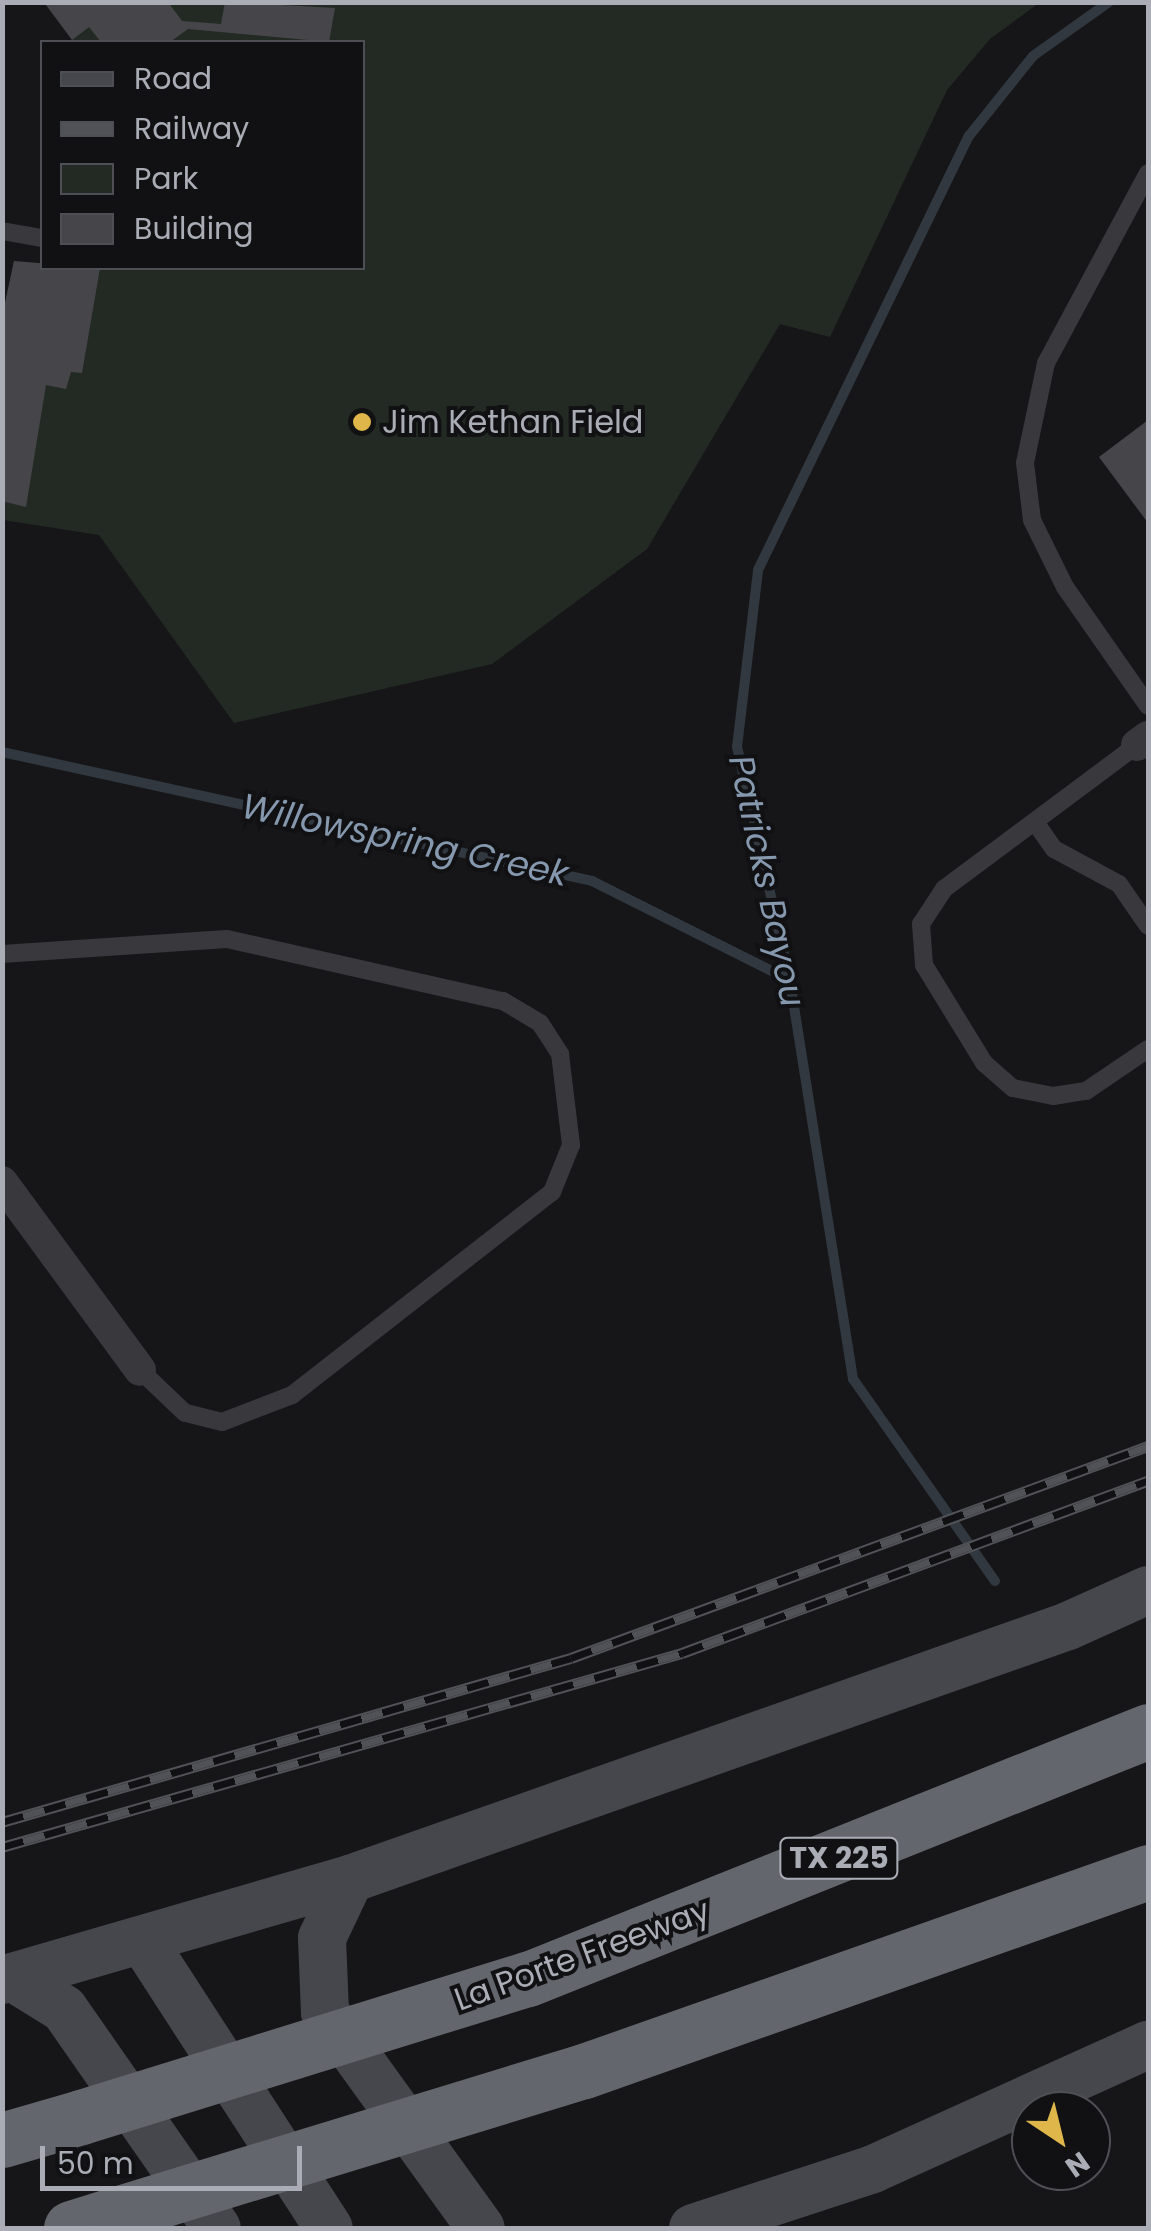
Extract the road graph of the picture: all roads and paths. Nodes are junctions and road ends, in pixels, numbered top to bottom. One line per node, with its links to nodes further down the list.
1 (1147, 178): 4 (lane)
2 (2, 231): 3 (lane)
3 (40, 238)
4 (1148, 706)
5 (1143, 741): 6 (lane)
6 (1034, 822): 7 (lane); 9 (lane)
7 (1148, 926)
8 (2, 954): 11 (lane)
9 (1148, 1049)
10 (2, 1182): 11 (street)
11 (140, 1370)
12 (1148, 1590): 15 (main road)
13 (1148, 1731): 19 (highway, La Porte Freeway / TX 225, bridge)
14 (1148, 1872): 20 (highway, bridge)
15 (350, 1879): 16 (main road); 23 (main road)
16 (143, 1941): 17 (main road); 22 (main road)
17 (7, 1978): 21 (main road)
18 (1148, 2046): 24 (main road)
19 (2, 2140)
20 (94, 2221)
21 (217, 2228)
22 (329, 2228)
23 (480, 2228)
24 (693, 2228)

